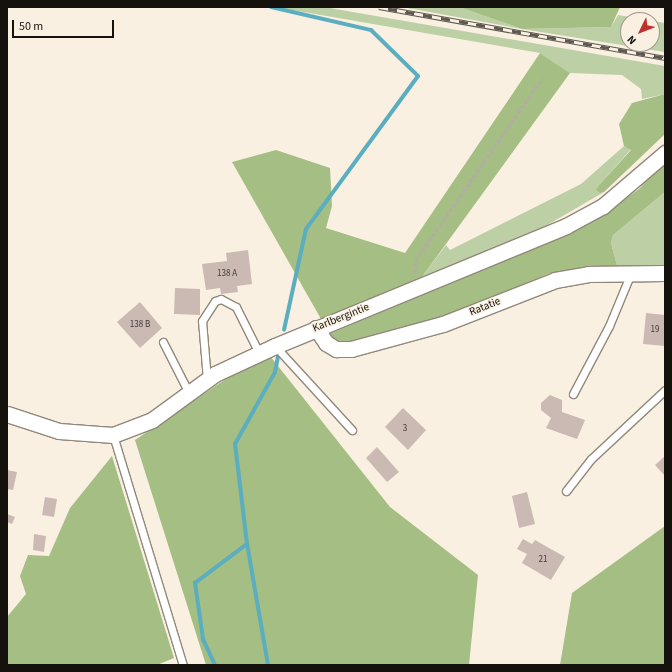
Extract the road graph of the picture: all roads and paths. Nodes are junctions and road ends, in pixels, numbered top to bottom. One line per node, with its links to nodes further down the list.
1 (542, 78): 5 (path)
2 (665, 153): 5 (street, Karlbergintie)
3 (631, 272): 4 (street, Ratatie); 6 (street, Ratatie); 13 (lane)
4 (665, 273)
5 (415, 288): 6 (street, Karlbergintie)
6 (316, 328): 8 (street, Karlbergintie)
7 (163, 342): 12 (lane)
8 (275, 346): 9 (street, Karlbergintie); 15 (lane)
9 (259, 353): 10 (street, Karlbergintie); 10 (lane)
10 (207, 380): 12 (street, Karlbergintie)
11 (665, 390): 17 (lane)
12 (189, 393): 16 (street, Karlbergintie)
13 (573, 394)
14 (7, 414): 16 (street, Karlbergintie)
15 (352, 430)
16 (113, 435): 18 (lane)
17 (566, 491)
18 (183, 665)

